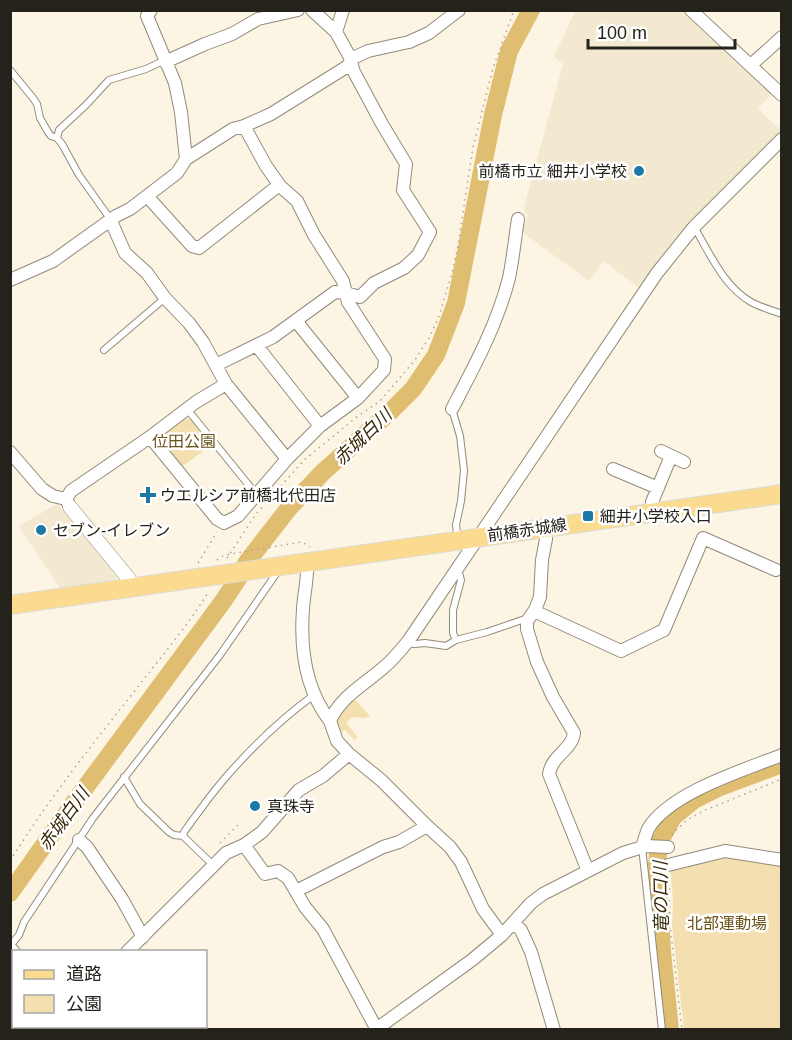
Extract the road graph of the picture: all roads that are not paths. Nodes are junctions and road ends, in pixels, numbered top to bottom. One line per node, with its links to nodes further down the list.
1 (151, 10): 10 (street)
2 (297, 10): 10 (street)
3 (312, 10): 7 (street)
4 (343, 10): 7 (street)
5 (459, 10): 9 (street)
6 (691, 10): 11 (street)
7 (336, 32): 9 (street)
8 (782, 37): 11 (street)
9 (351, 59): 14 (street); 24 (street)
10 (165, 61): 15 (lane); 17 (street)
11 (751, 65): 13 (street)
12 (10, 70): 15 (lane)
13 (782, 95)
14 (244, 126): 17 (street); 18 (street)
15 (57, 138): 21 (lane)
16 (782, 139): 22 (street)
17 (186, 159): 19 (street)
18 (280, 186): 19 (street); 24 (street)
19 (147, 196): 21 (street)
20 (518, 219): 34 (street)
21 (111, 221): 23 (street); 25 (street)
22 (694, 227): 26 (lane); 47 (street)
23 (10, 280)
24 (346, 293): 27 (street); 32 (street)
25 (165, 298): 29 (lane); 30 (street)
26 (782, 314)
27 (297, 320): 28 (street); 32 (street)
28 (257, 346): 30 (street); 35 (street)
29 (104, 350)
30 (216, 365): 31 (street)
31 (226, 384): 33 (street); 38 (street)
32 (358, 398): 35 (street)
33 (187, 409): 36 (street); 43 (lane)
34 (452, 409): 48 (lane)
35 (320, 426): 38 (street)
36 (150, 437): 43 (street); 44 (street)
37 (10, 452): 44 (street)
38 (288, 459): 43 (street)
39 (684, 462): 41 (street)
40 (613, 468): 41 (street)
41 (658, 488): 45 (street)
42 (782, 494): 45 (main road, 前橋赤城線)
43 (256, 495)
44 (68, 503): 54 (street)
45 (654, 512): 46 (main road, 前橋赤城線)
46 (545, 528): 47 (main road, 前橋赤城線); 56 (street)
47 (478, 537): 48 (main road, 前橋赤城線); 52 (street)
48 (458, 540): 49 (main road, 前橋赤城線)
49 (309, 555): 51 (main road, 前橋赤城線); 59 (street)
50 (782, 557): 53 (street)
51 (275, 567): 54 (main road, 前橋赤城線); 63 (lane)
52 (457, 568): 57 (lane); 58 (street)
53 (779, 571): 56 (street)
54 (132, 588): 55 (main road)
55 (10, 605)
56 (531, 615): 57 (lane); 73 (street)
57 (456, 640): 58 (lane)
58 (407, 643): 60 (street)
59 (314, 695): 60 (street); 65 (lane)
60 (330, 721): 61 (street)
61 (349, 754): 64 (street); 67 (street)
62 (782, 755): 68 (street)
63 (124, 777): 65 (lane); 66 (lane)
64 (427, 826): 74 (street); 76 (street)
65 (183, 836): 71 (lane)
66 (79, 840): 77 (street); 78 (lane)
67 (244, 845): 71 (street); 74 (street)
68 (644, 847): 69 (street); 73 (street); 82 (lane)
69 (666, 847)
70 (782, 860): 72 (street)
71 (210, 862): 77 (street)
72 (668, 865)
73 (588, 871): 75 (street)
74 (296, 891): 80 (street)
75 (513, 922): 76 (street); 81 (street)
76 (502, 935): 80 (street)
77 (143, 937): 79 (street)
78 (12, 949)
79 (128, 950)
80 (376, 1029)
81 (554, 1029)
82 (662, 1029)

